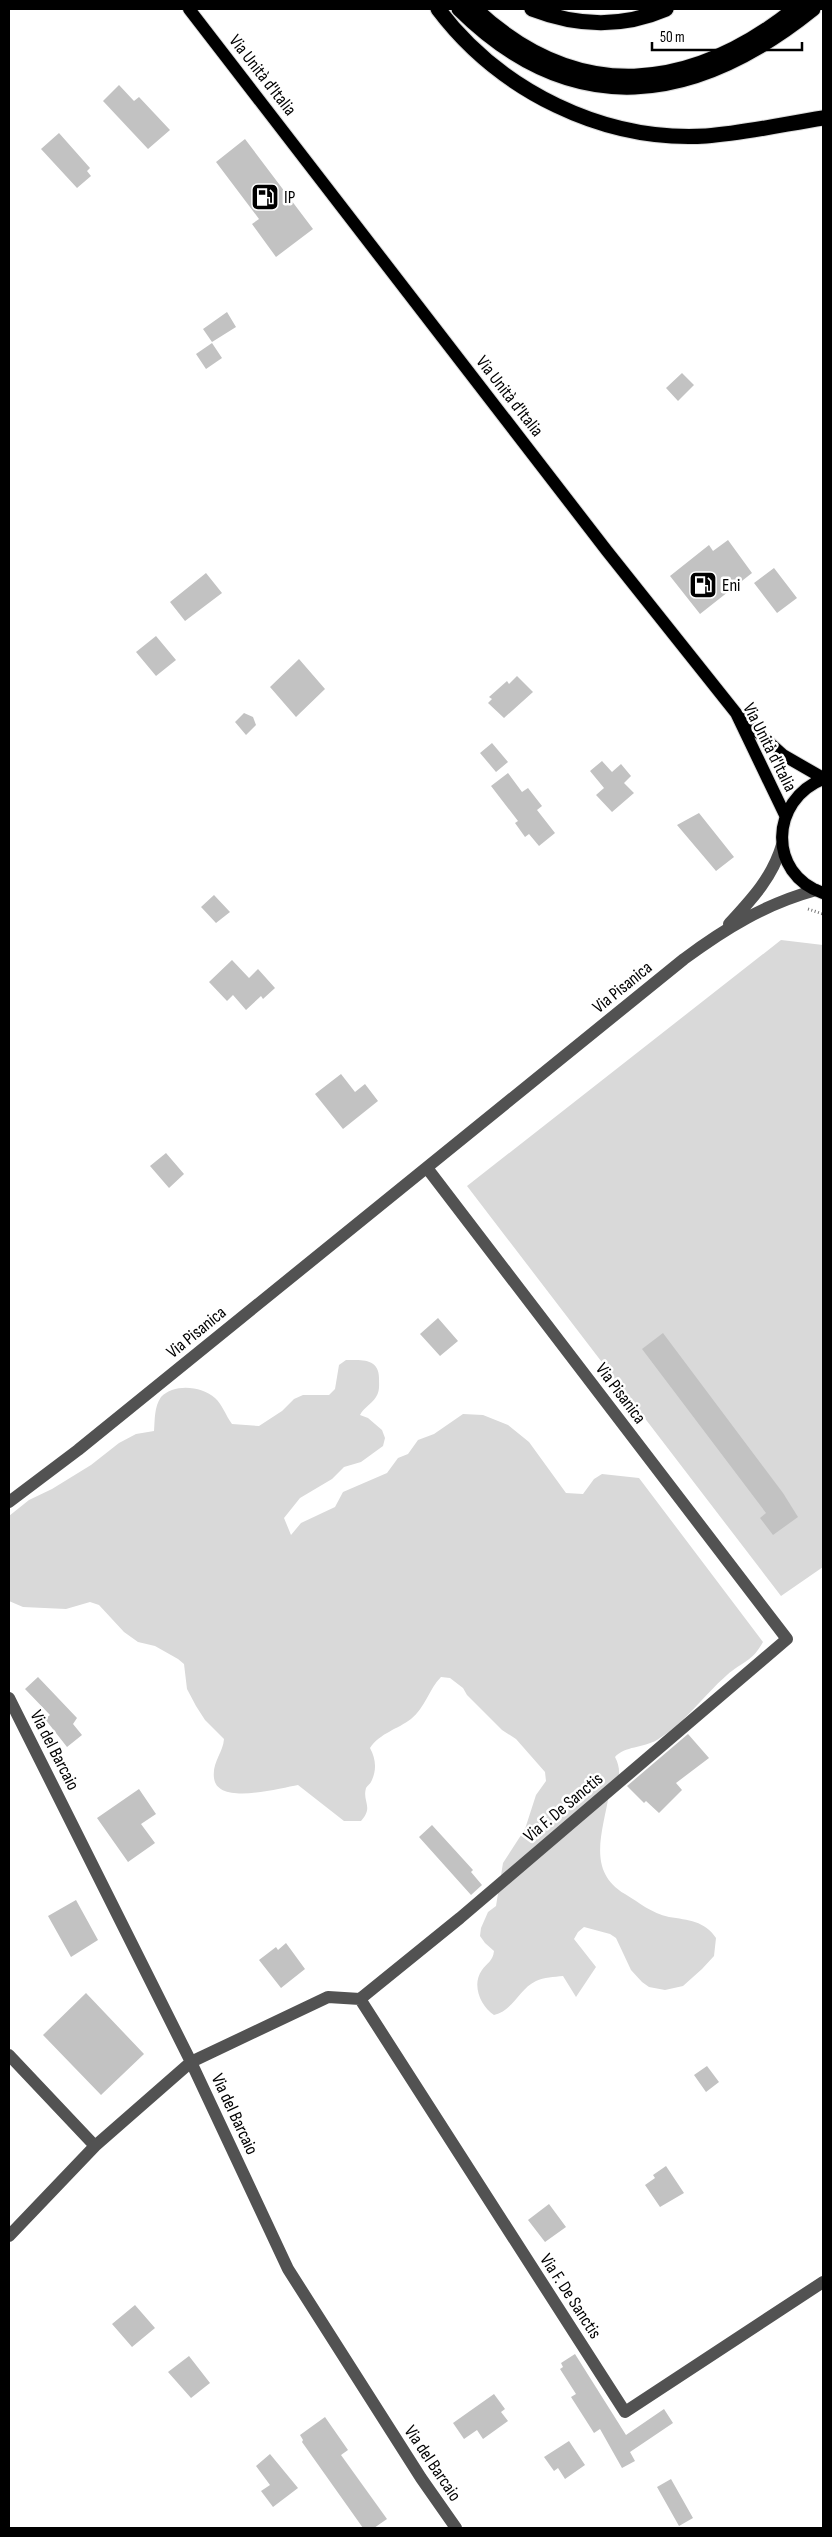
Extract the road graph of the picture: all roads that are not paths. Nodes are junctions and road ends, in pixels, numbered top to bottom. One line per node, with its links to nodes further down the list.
1 (189, 9): 10 (main road, Via Unità d'Italia)
2 (438, 9): 9 (highway)
3 (459, 9): 8 (highway)
4 (474, 9): 7 (highway)
5 (532, 9): 6 (highway)
6 (666, 9)
7 (796, 9)
8 (813, 9)
9 (823, 118)
10 (736, 713): 11 (main road); 12 (main road, Via Unità d'Italia)
11 (823, 779): 12 (main road)
12 (785, 815): 13 (main road)
13 (782, 845): 14 (main road); 15 (street, Via Pisanica)
14 (819, 891): 15 (street, Via Pisanica)
15 (724, 929): 16 (street, Via Pisanica)
16 (427, 1168): 17 (street, Via Pisanica); 18 (street, Via Pisanica)
17 (9, 1502)
18 (787, 1639): 20 (street, Via F. De Sanctis)
19 (9, 1698): 22 (street, Via del Barcaio)
20 (360, 1999): 22 (street); 25 (street, Via F. De Sanctis)
21 (9, 2056): 23 (street)
22 (191, 2062): 23 (street); 26 (street, Via del Barcaio)
23 (95, 2146): 24 (street)
24 (9, 2236)
25 (823, 2282)
26 (456, 2528)

